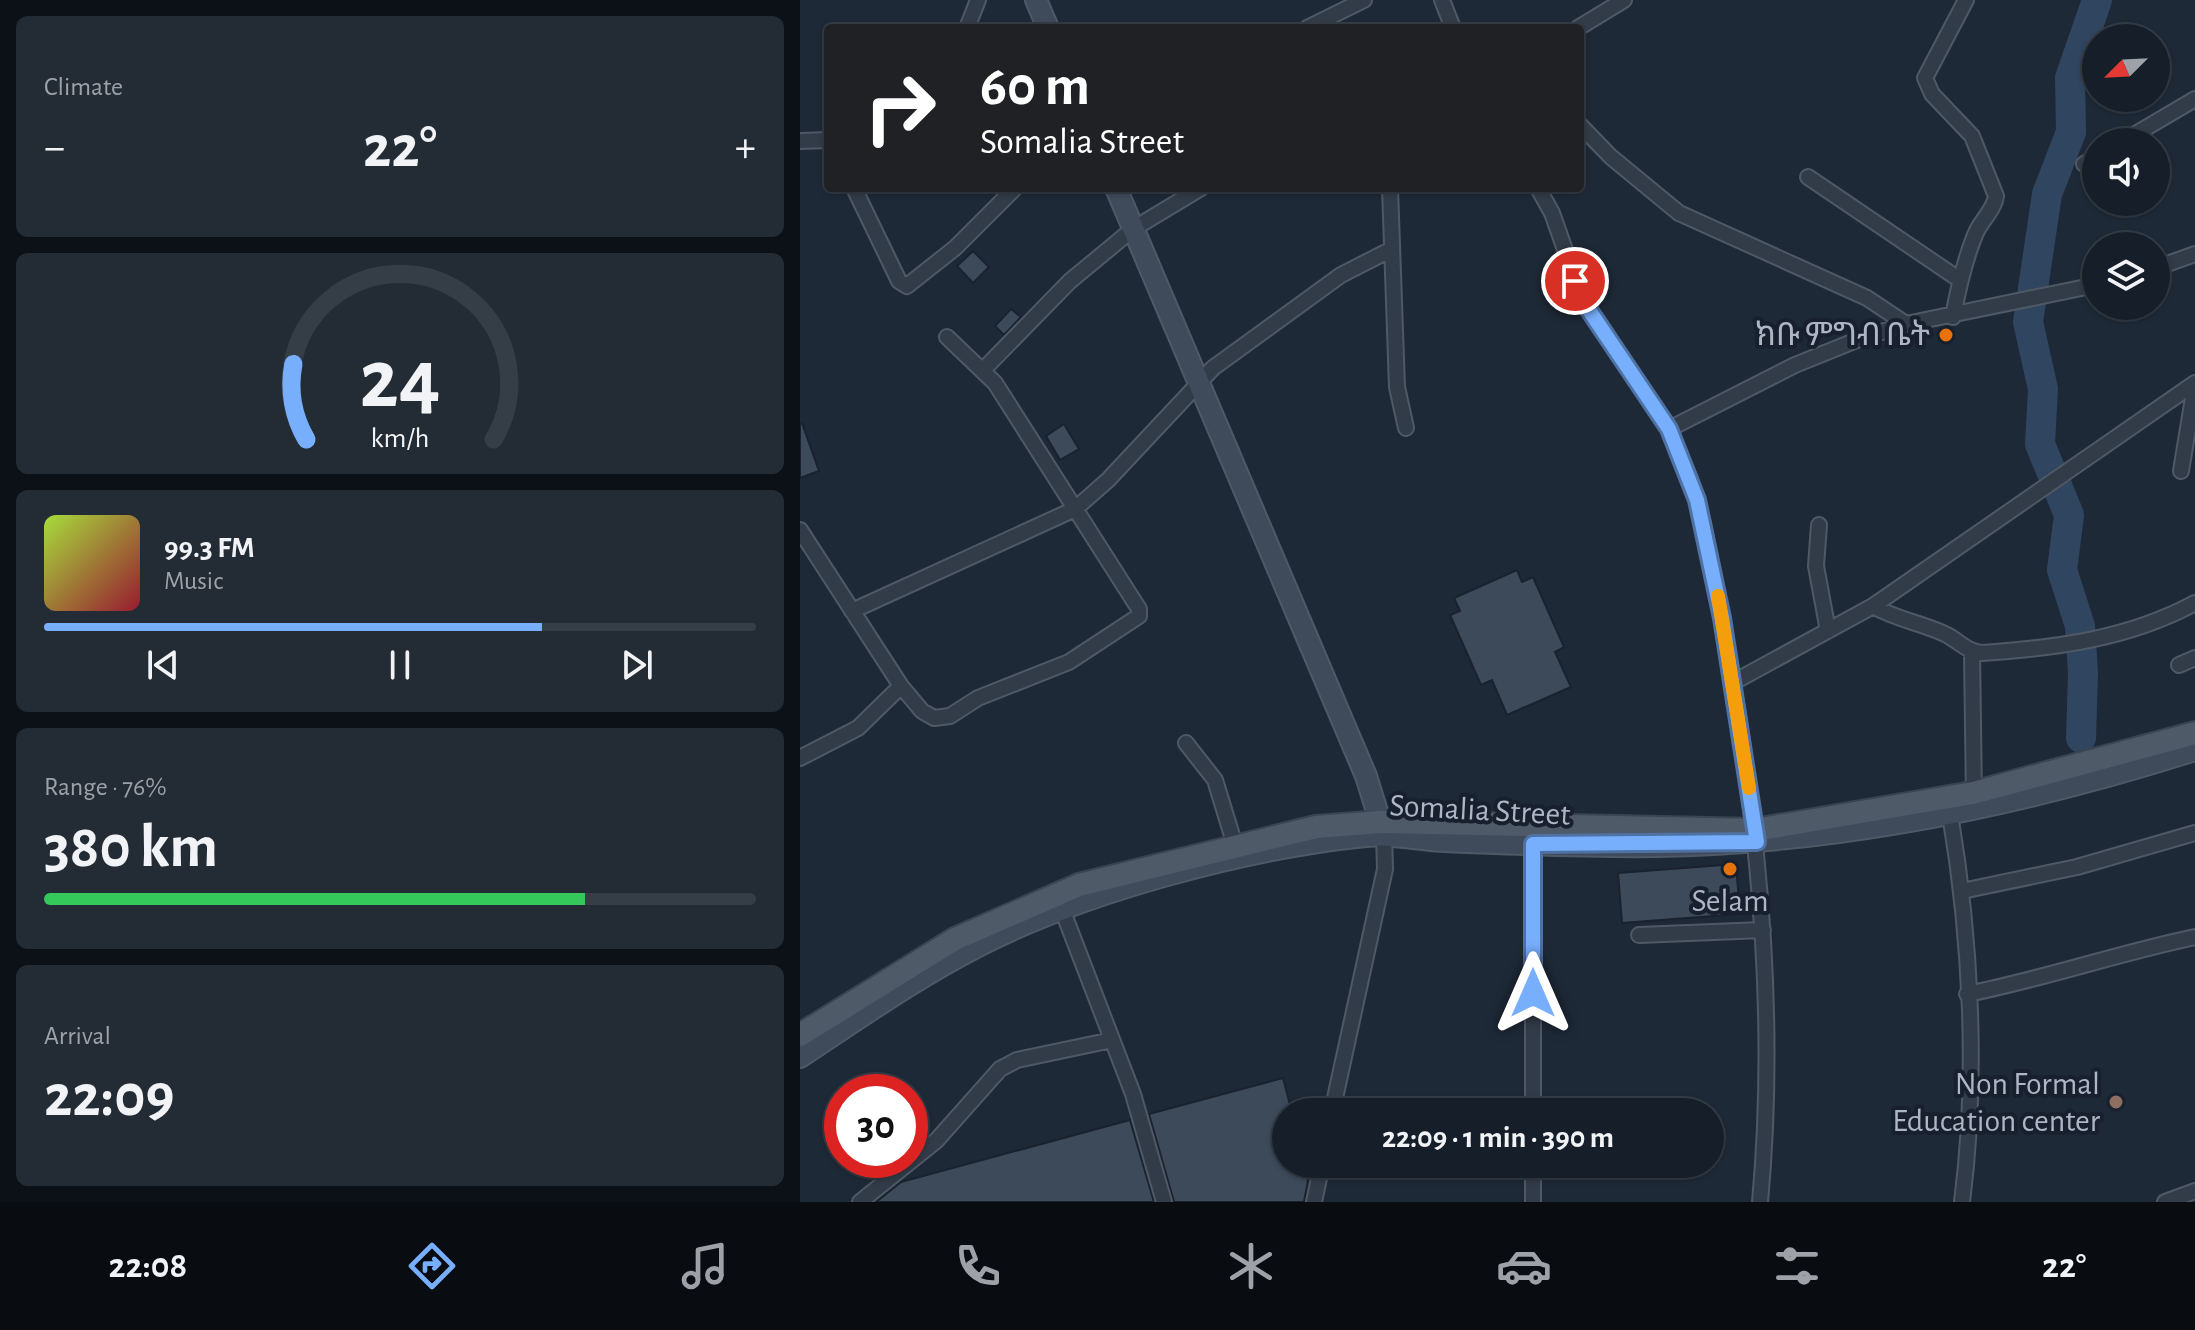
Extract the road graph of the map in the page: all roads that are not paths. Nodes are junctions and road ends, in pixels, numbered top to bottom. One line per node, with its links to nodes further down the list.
1 (978, 0): 7 (street)
2 (1036, 0): 8 (main road)
3 (1364, 0): 9 (street)
4 (1442, 0): 10 (street)
5 (1624, 0): 11 (street)
6 (1966, 0): 28 (street)
7 (969, 24)
8 (1046, 24)
9 (1315, 24)
10 (1451, 24)
11 (1584, 24)
12 (2195, 99): 13 (street)
13 (2146, 128)
14 (1584, 129): 31 (street)
15 (824, 140): 16 (street)
16 (800, 141)
17 (1808, 177): 28 (street)
18 (856, 192): 19 (street)
19 (1011, 192)
20 (1118, 192): 24 (main road)
21 (1194, 192): 24 (street)
22 (1390, 192): 25 (street)
23 (1540, 192): 37 (street)
24 (1133, 229): 33 (street); 34 (main road)
25 (1390, 250): 34 (street); 36 (street)
26 (2195, 254): 27 (street)
27 (2170, 263)
28 (1960, 280): 30 (street)
29 (2082, 288): 30 (street)
30 (1953, 317): 31 (street)
31 (1906, 324): 37 (street)
32 (947, 337): 33 (street)
33 (984, 369): 39 (street)
34 (1197, 382): 39 (street); 57 (main road)
35 (2195, 385): 38 (street); 43 (street)
36 (1406, 428)
37 (1669, 429): 49 (street)
38 (2181, 471)
39 (1075, 509): 44 (street); 50 (street)
40 (1819, 525): 45 (street)
41 (800, 530): 44 (street)
42 (2195, 603): 46 (street)
43 (1873, 606): 45 (street); 46 (street)
44 (852, 611): 50 (street)
45 (1828, 631): 49 (street)
46 (1972, 652): 55 (street)
47 (2195, 658): 48 (street)
48 (2179, 665)
49 (1732, 683): 59 (street)
50 (901, 686): 54 (street)
51 (2195, 733): 55 (main road)
52 (1186, 743): 61 (street)
53 (2195, 750): 55 (main road, Somalia Street)
54 (800, 758)
55 (1974, 801): 56 (main road, Somalia Street); 59 (main road)
56 (1950, 814): 59 (main road, Somalia Street); 62 (street)
57 (1382, 828): 59 (main road); 60 (main road, Somalia Street); 61 (main road); 71 (street)
58 (2195, 833): 62 (street)
59 (1756, 836): 60 (main road, Somalia Street); 64 (street)
60 (1533, 844): 72 (street)
61 (1237, 852): 63 (main road); 68 (main road)
62 (1962, 891): 67 (street)
63 (1062, 909): 69 (street); 70 (main road)
64 (1763, 930): 65 (street); 80 (street)
65 (1639, 935)
66 (2195, 937): 67 (street)
67 (1967, 994): 81 (street)
68 (800, 1035)
69 (1112, 1040): 76 (street); 77 (street)
70 (800, 1057)
71 (1335, 1098)
72 (1533, 1098)
73 (1319, 1178): 78 (street)
74 (1533, 1178): 79 (street)
75 (2195, 1191): 82 (street)
76 (860, 1202)
77 (1164, 1202)
78 (1314, 1202)
79 (1533, 1202)
80 (1760, 1202)
81 (1962, 1202)
82 (2165, 1202)

